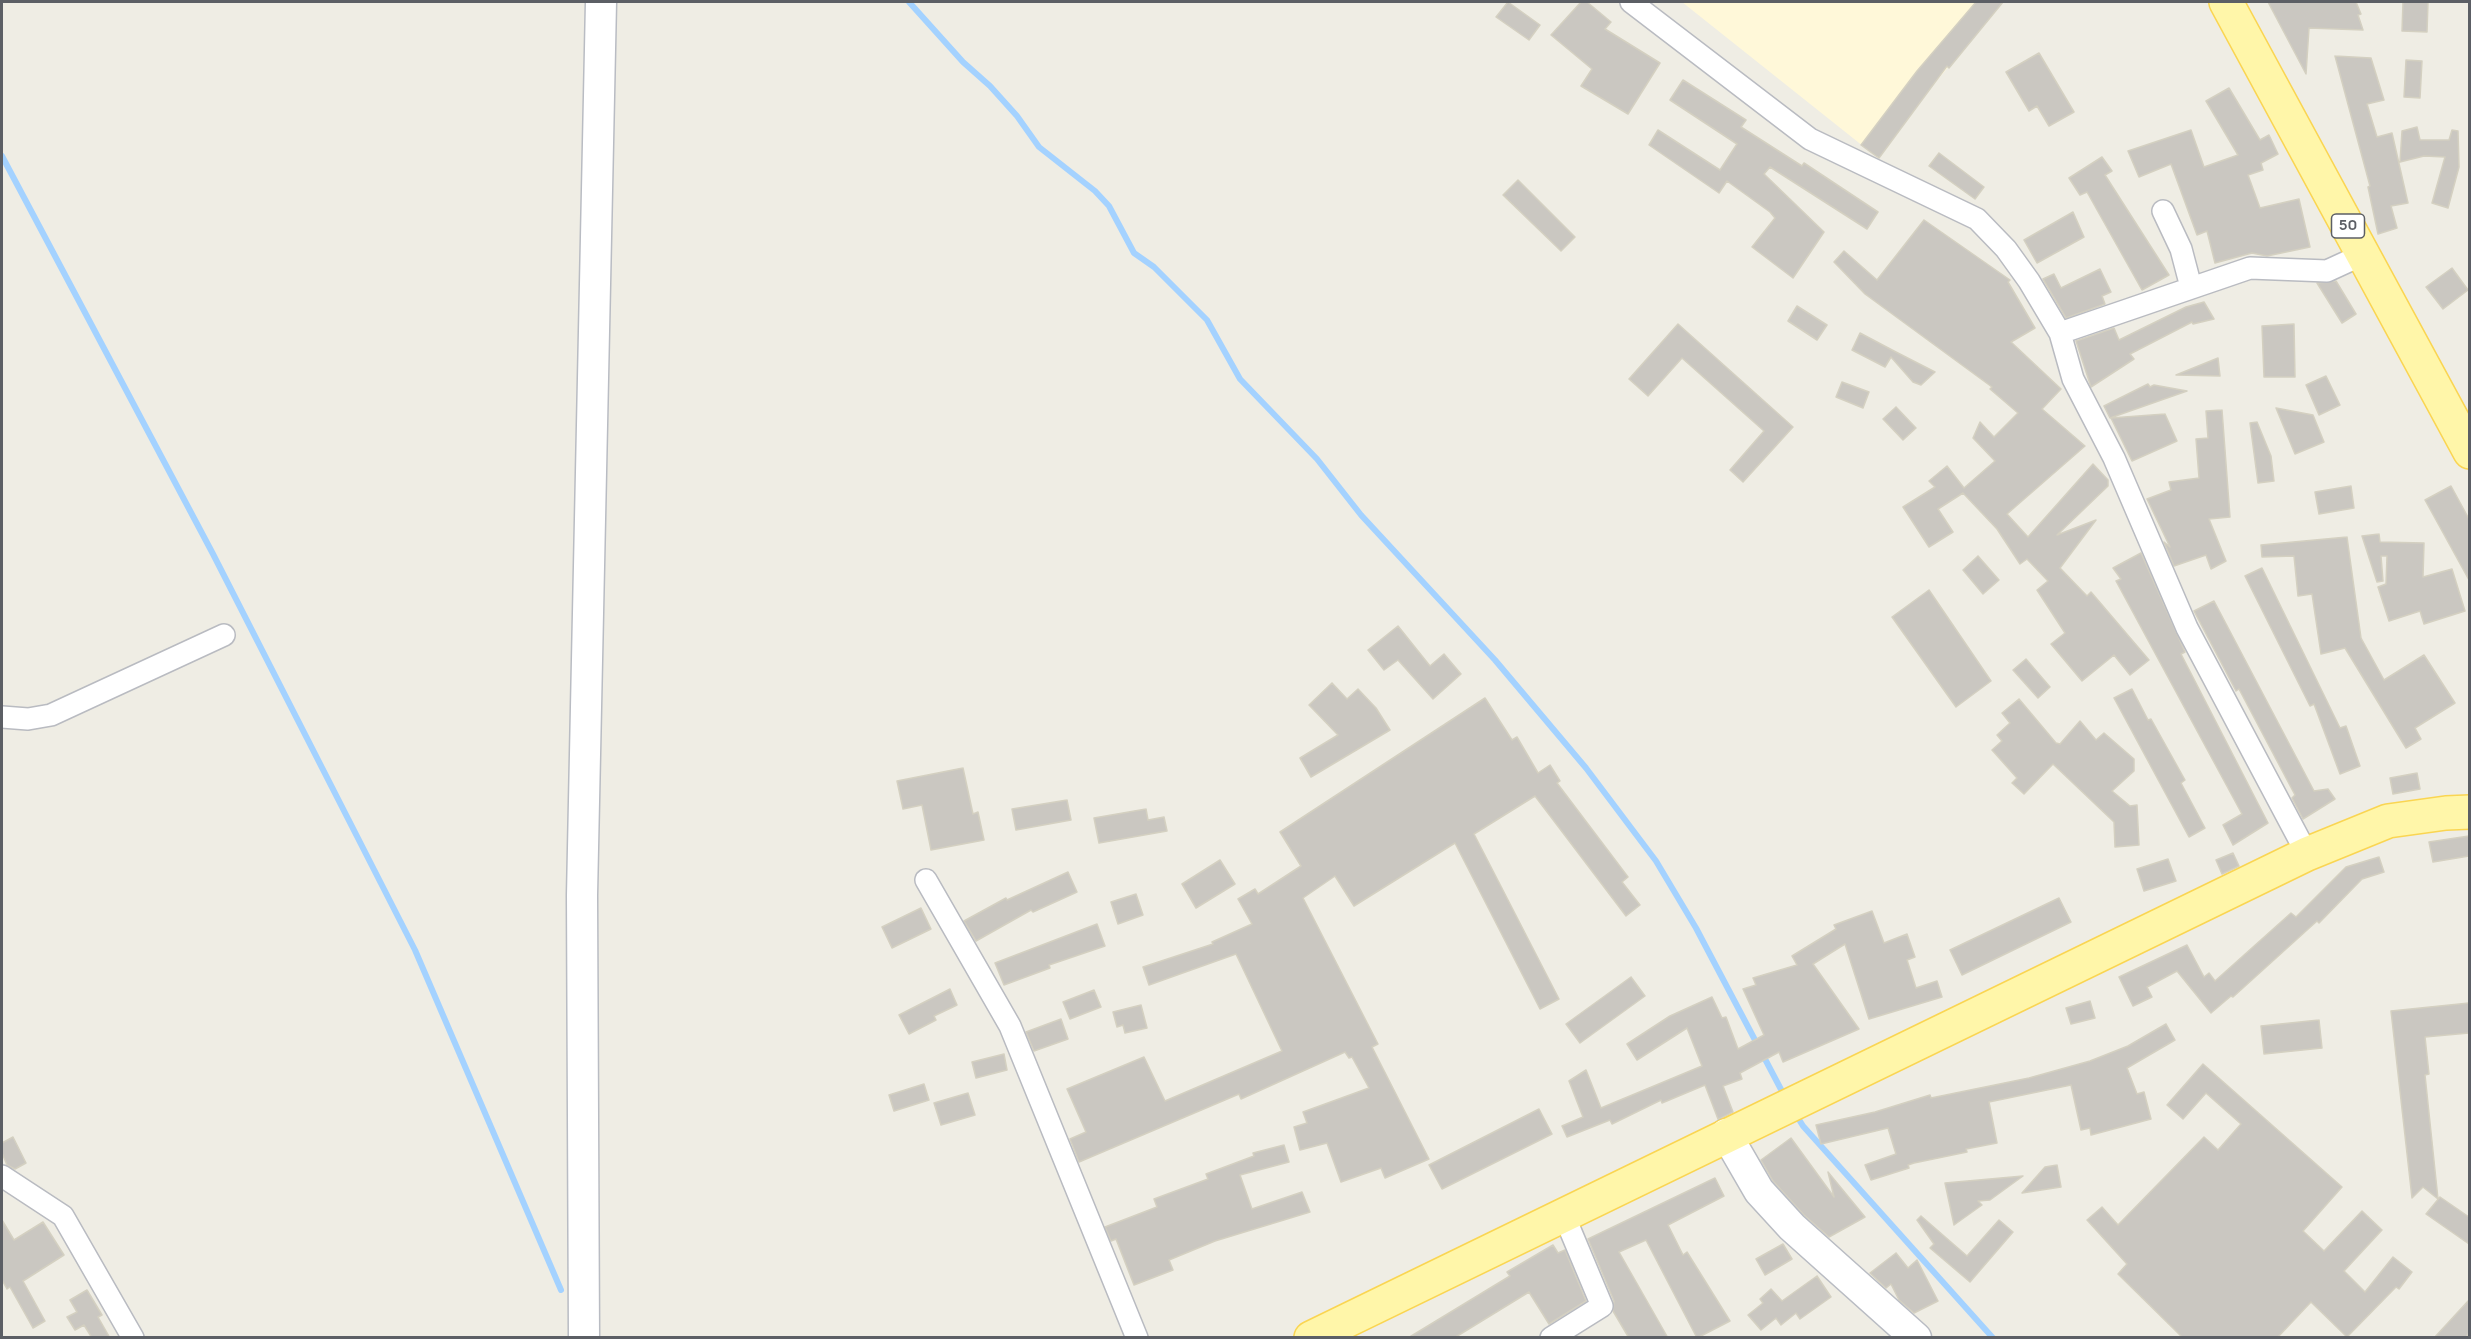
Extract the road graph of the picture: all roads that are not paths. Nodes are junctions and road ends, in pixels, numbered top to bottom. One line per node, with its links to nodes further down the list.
1 (601, 2): 18 (main road)
2 (1631, 2): 7 (street)
3 (2226, 2): 5 (main road, 50)
4 (2163, 211): 6 (street)
5 (2364, 254): 6 (street); 8 (main road, 50)
6 (2191, 287): 7 (street)
7 (2060, 333): 12 (street)
8 (2469, 452)
9 (224, 634): 10 (street)
10 (2, 717)
11 (2469, 812): 12 (main road)
12 (2307, 854): 14 (main road)
13 (926, 880): 19 (street)
14 (1726, 1134): 16 (main road); 22 (main road)
15 (2, 1176): 17 (street)
16 (1563, 1214): 20 (main road); 21 (street)
17 (133, 1338)
18 (584, 1338)
19 (1137, 1338)
20 (1311, 1338)
21 (1551, 1338)
22 (1916, 1338)

